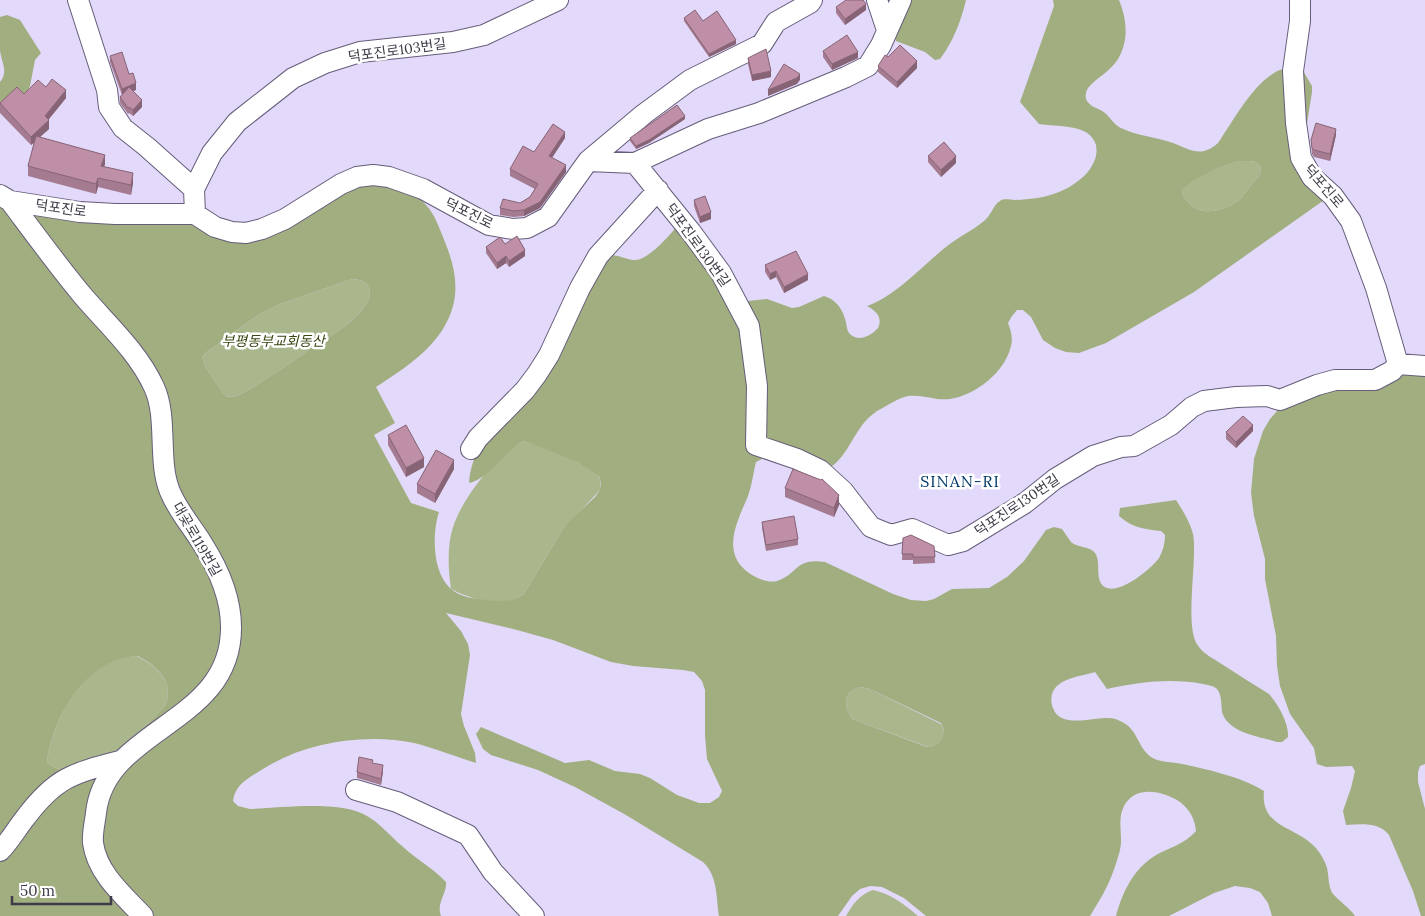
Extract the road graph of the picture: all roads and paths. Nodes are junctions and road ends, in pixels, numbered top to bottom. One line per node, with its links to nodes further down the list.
1 (78, 0): 10 (street)
2 (558, 0): 10 (street, 덕포진로103번길)
3 (812, 0): 8 (street, 덕포진로)
4 (877, 0): 7 (street)
5 (901, 0): 7 (street)
6 (1300, 0): 14 (street, 덕포진로)
7 (887, 30): 9 (street)
8 (588, 161): 9 (street); 13 (street, 덕포진로)
9 (635, 163): 11 (street, 덕포진로130번길)
10 (194, 189): 13 (street, 덕포진로103번길)
11 (658, 190): 14 (street, 덕포진로130번길); 16 (street)
12 (5, 198): 13 (street, 덕포진로); 17 (street, 대곶로119번길)
13 (195, 214)
14 (1398, 364): 15 (street)
15 (1425, 366)
16 (471, 449)
17 (120, 761): 19 (street); 20 (street, 대곶로119번길)
18 (356, 790): 21 (street)
19 (0, 851)
20 (143, 916)
21 (534, 916)

